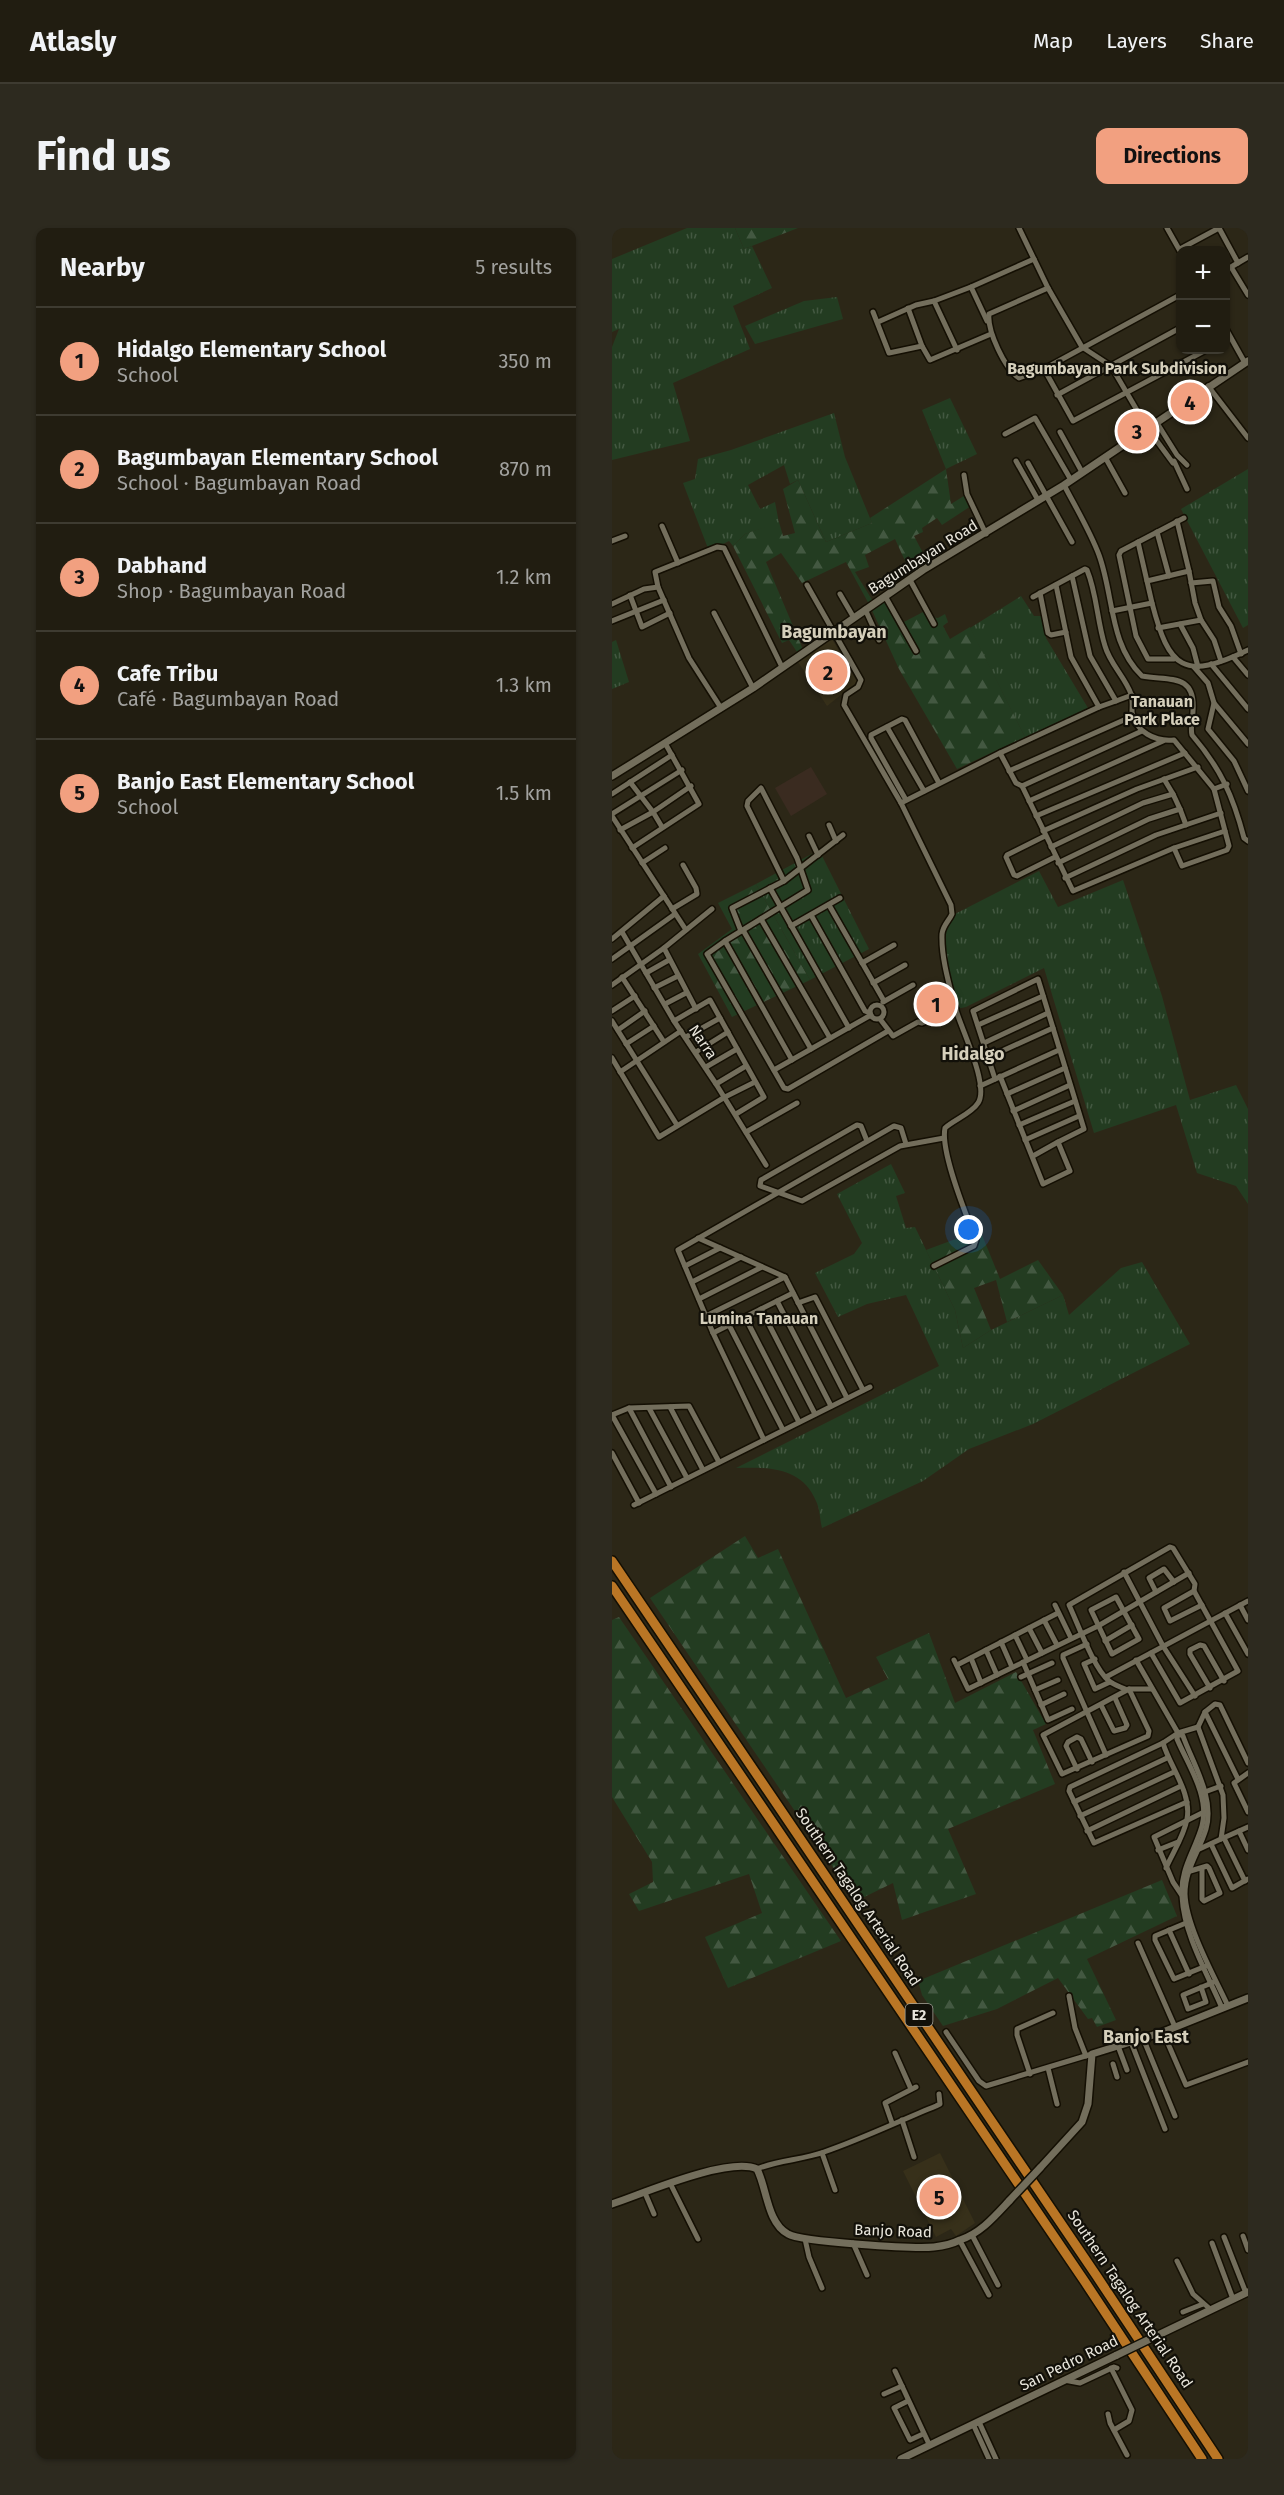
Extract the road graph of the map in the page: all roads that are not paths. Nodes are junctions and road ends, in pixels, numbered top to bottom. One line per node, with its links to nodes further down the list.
1 (1019, 228): 7 (street)
2 (1167, 228): 4 (street)
3 (1219, 228): 5 (street); 8 (street)
4 (1178, 246)
5 (1187, 246)
6 (1248, 257): 8 (street)
7 (1034, 259): 9 (street); 10 (street)
8 (1238, 263): 11 (street)
9 (971, 287): 13 (street); 17 (street)
10 (1048, 288): 17 (street); 22 (street)
11 (1248, 295)
12 (1176, 297): 22 (street)
13 (934, 301): 14 (street); 23 (street)
14 (908, 308): 16 (street); 21 (street)
15 (873, 312): 16 (street)
16 (878, 322): 21 (street)
17 (988, 322): 19 (street)
18 (1176, 330): 26 (street)
19 (991, 334): 23 (street); 27 (street)
20 (1230, 335): 25 (street)
21 (922, 346): 23 (street)
22 (1082, 347): 26 (street); 27 (street)
23 (957, 350)
24 (1198, 354): 29 (street)
25 (1247, 362): 28 (street, Bagumbayan Road)
26 (1111, 366): 29 (street); 30 (street)
27 (1044, 369): 30 (street)
28 (1208, 386): 31 (street, Bagumbayan Road); 35 (street)
29 (1126, 392): 30 (street); 32 (street)
30 (1057, 395)
31 (1157, 423): 32 (street, Bagumbayan Road); 36 (street)
32 (1148, 429): 37 (street, Bagumbayan Road); 40 (street)
33 (1060, 432): 42 (street)
34 (1005, 434): 44 (street)
35 (1248, 438)
36 (1178, 455): 40 (street); 41 (street)
37 (1106, 457): 42 (street, Bagumbayan Road); 47 (street)
38 (1016, 461): 49 (street)
39 (1028, 463): 48 (street)
40 (1173, 463): 46 (street)
41 (1187, 465)
42 (1082, 472): 44 (street, Bagumbayan Road)
43 (964, 475): 54 (street)
44 (1071, 480): 45 (street, Bagumbayan Road)
45 (1064, 485): 48 (street, Bagumbayan Road); 80 (street)
46 (1187, 489)
47 (1125, 493)
48 (1046, 495): 49 (street, Bagumbayan Road); 57 (street)
49 (1038, 500): 54 (street, Bagumbayan Road)
50 (1184, 518): 51 (street)
51 (1177, 522): 53 (street); 60 (street)
52 (662, 526): 59 (street)
53 (1156, 532): 58 (street); 62 (street)
54 (986, 534): 63 (street, Bagumbayan Road)
55 (625, 536): 56 (street)
56 (612, 541)
57 (1072, 542)
58 (1138, 542): 64 (street); 77 (street)
59 (678, 563): 68 (street); 99 (street)
60 (1189, 572): 62 (street); 65 (street)
61 (1072, 576): 67 (street); 103 (street); 104 (street)
62 (1169, 576): 64 (street)
63 (910, 580): 72 (street, Bagumbayan Road); 86 (street)
64 (1147, 581): 75 (street)
65 (1191, 583): 84 (street); 94 (street)
66 (807, 585): 89 (street)
67 (1056, 585): 69 (street); 90 (street)
68 (658, 587): 71 (street); 74 (street)
69 (1040, 593): 73 (street); 90 (street)
70 (840, 594): 83 (street)
71 (630, 596): 76 (street); 79 (street)
72 (885, 596): 78 (street, Bagumbayan Road); 93 (street)
73 (1033, 597)
74 (664, 600): 79 (street); 81 (street)
75 (1152, 603): 77 (street); 88 (street)
76 (612, 604)
77 (1130, 608): 80 (street); 96 (street)
78 (865, 609): 83 (street, Bagumbayan Road); 91 (street)
79 (636, 611): 81 (street); 85 (street)
80 (1112, 611): 125 (street)
81 (670, 613): 107 (street)
82 (714, 613): 102 (street)
83 (854, 618): 89 (street, Bagumbayan Road)
84 (1201, 620): 87 (street); 97 (street)
85 (612, 621)
86 (934, 624)
87 (1180, 624): 88 (street); 100 (street)
88 (1158, 628): 96 (street)
89 (833, 632): 99 (street, Bagumbayan Road); 134 (street)
90 (1066, 632): 106 (street)
91 (879, 640)
92 (1248, 650): 94 (street)
93 (915, 651)
94 (1241, 654): 95 (street)
95 (1233, 657): 97 (street); 101 (street)
96 (1174, 659): 100 (street)
97 (1221, 661): 98 (street)
98 (1211, 664): 100 (street); 108 (street)
99 (782, 667): 102 (street, Bagumbayan Road)
100 (1196, 667): 105 (street)
101 (1248, 675)
102 (753, 688): 107 (street, Bagumbayan Road)
103 (1132, 695): 104 (street); 109 (street)
104 (1116, 700): 106 (street)
105 (1214, 703): 114 (street); 130 (street)
106 (1099, 707): 115 (street)
107 (721, 708): 113 (street, Bagumbayan Road)
108 (1248, 710)
109 (1133, 716): 111 (street); 120 (street)
110 (887, 727): 124 (street); 129 (street); 134 (street)
111 (1142, 731): 112 (street); 127 (street)
112 (1163, 741): 116 (street); 135 (street)
113 (665, 743): 117 (street); 121 (street, Bagumbayan Road)
114 (1248, 744)
115 (1000, 753): 120 (street); 124 (street)
116 (1185, 753): 118 (street); 140 (street)
117 (672, 755): 119 (street); 123 (street)
118 (1198, 767): 122 (street); 128 (street)
119 (682, 770): 126 (street); 133 (street)
120 (1010, 771): 127 (street)
121 (612, 776)
122 (1164, 779): 132 (street); 146 (street)
123 (630, 782): 131 (street); 133 (street)
124 (939, 783): 129 (street)
125 (1227, 784): 128 (street); 150 (street)
126 (691, 786): 137 (street); 143 (street)
127 (1022, 786): 135 (street)
128 (1214, 789): 138 (street)
129 (924, 791): 134 (street)
130 (1248, 791)
131 (612, 794)
132 (1173, 794): 136 (street); 151 (street)
133 (640, 796): 137 (street); 139 (street)
134 (904, 801): 198 (street)
135 (1029, 801): 140 (street)
136 (1180, 809): 142 (street); 156 (street)
137 (653, 812): 143 (street); 144 (street)
138 (1221, 813): 142 (street); 145 (street)
139 (612, 815): 144 (street)
140 (1036, 816): 146 (street)
141 (829, 825): 149 (street)
142 (1186, 825): 160 (street)
143 (662, 827): 152 (street)
144 (620, 830): 152 (street)
145 (1225, 831): 154 (street); 154 (street)
146 (1044, 834): 151 (street); 156 (street)
147 (843, 835): 149 (street)
148 (809, 836): 155 (street)
149 (836, 841): 155 (street)
150 (1248, 841)
151 (1050, 847): 156 (street)
152 (632, 848): 157 (street)
153 (665, 848): 157 (street)
154 (1174, 848): 160 (street)
155 (818, 855): 159 (street)
156 (1056, 860): 160 (street)
157 (642, 863): 163 (street)
158 (683, 866): 168 (street)
159 (801, 869): 161 (street); 161 (street); 166 (street)
160 (1065, 878)
161 (784, 881): 162 (street)
162 (770, 888): 166 (street); 173 (street)
163 (664, 896): 168 (street); 174 (street)
164 (840, 898): 165 (street)
165 (829, 905): 169 (street); 182 (street)
166 (781, 908): 170 (street); 171 (street)
167 (712, 909): 172 (street)
168 (673, 911): 172 (street); 178 (street)
169 (811, 915): 171 (street); 202 (street)
170 (761, 919): 173 (street); 216 (street)
171 (791, 926): 209 (street)
172 (686, 930): 179 (street)
173 (742, 930): 176 (street); 221 (street)
174 (622, 932): 175 (street); 178 (street, Narra)
175 (612, 939)
176 (725, 940): 226 (street); 231 (street)
177 (894, 945): 182 (street)
178 (631, 946): 180 (street); 184 (street, Narra)
179 (664, 948): 181 (street); 184 (street)
180 (612, 959)
181 (669, 960): 185 (street); 186 (street)
182 (862, 963): 188 (street)
183 (906, 965): 188 (street)
184 (640, 966): 185 (street, Narra); 187 (street)
185 (646, 973): 191 (street, Narra)
186 (678, 976): 191 (street); 192 (street)
187 (622, 977): 189 (street); 193 (street)
188 (873, 983): 195 (street)
189 (612, 985)
190 (913, 985): 195 (street)
191 (654, 988): 196 (street, Narra)
192 (686, 993): 196 (street); 197 (street)
193 (635, 996): 199 (street); 200 (street)
194 (1043, 996): 201 (street); 207 (street); 207 (street)
195 (882, 1003): 202 (street); 204 (street)
196 (665, 1004): 206 (street, Narra)
197 (696, 1009): 203 (street); 206 (street)
198 (956, 1009): 213 (street); 237 (street)
199 (612, 1011)
200 (645, 1011): 208 (street); 211 (street)
201 (1048, 1013): 210 (street); 218 (street)
202 (870, 1014): 204 (street); 209 (street)
203 (720, 1018): 214 (street); 215 (street)
204 (880, 1019): 213 (street)
205 (612, 1021): 211 (street)
206 (674, 1021): 212 (street, Narra)
207 (978, 1025): 218 (street)
208 (654, 1026): 217 (street); 219 (street)
209 (849, 1028): 216 (street)
210 (1053, 1028): 222 (street); 224 (street)
211 (618, 1030): 219 (street)
212 (681, 1031): 215 (street, Narra); 217 (street)
213 (888, 1031): 231 (street)
214 (728, 1032): 220 (street); 223 (street)
215 (686, 1037): 223 (street, Narra)
216 (830, 1038): 221 (street)
217 (664, 1042): 227 (street)
218 (984, 1043): 224 (street)
219 (626, 1044): 227 (street)
220 (737, 1048): 228 (street); 229 (street)
221 (811, 1049): 226 (street)
222 (1059, 1050): 230 (street); 233 (street)
223 (696, 1052): 229 (street, Narra)
224 (989, 1058): 233 (street)
225 (612, 1059): 232 (street)
226 (792, 1059): 231 (street)
227 (636, 1061): 232 (street); 245 (street)
228 (746, 1066): 234 (street); 235 (street)
229 (706, 1067): 235 (street, Narra)
230 (1065, 1068): 236 (street); 238 (street)
231 (774, 1070)
232 (620, 1072): 245 (street)
233 (997, 1078): 237 (street); 238 (street)
234 (755, 1082): 239 (street); 243 (street)
235 (716, 1084): 239 (street, Narra)
236 (1070, 1085): 240 (street); 242 (street)
237 (981, 1086): 248 (street)
238 (1007, 1094): 242 (street)
239 (725, 1097): 243 (street, Narra); 245 (street)
240 (1075, 1101): 244 (street); 246 (street)
241 (797, 1103): 247 (street)
242 (1013, 1111): 246 (street)
243 (736, 1114): 247 (street, Narra)
244 (1079, 1116): 249 (street); 251 (street)
245 (677, 1125)
246 (1019, 1125): 249 (street)
247 (746, 1132): 254 (street, Narra)
248 (944, 1138): 252 (street); 260 (street)
249 (1025, 1140): 253 (street)
250 (867, 1141): 252 (street); 255 (street); 255 (street)
251 (1058, 1142): 253 (street); 253 (street)
252 (906, 1144): 255 (street)
253 (1033, 1156)
254 (766, 1165)
255 (774, 1193): 256 (street)
256 (698, 1238): 257 (street); 259 (street)
257 (720, 1248): 258 (street); 259 (street)
258 (741, 1257): 261 (street); 263 (street)
259 (684, 1266): 263 (street)
260 (934, 1266)
261 (762, 1267): 262 (street); 265 (street)
262 (785, 1277): 264 (street); 269 (street)
263 (692, 1282): 265 (street)
264 (793, 1293): 266 (street); 267 (street)
265 (699, 1299): 269 (street)
266 (777, 1301): 268 (street); 276 (street)
267 (798, 1303): 274 (street); 275 (street)
268 (761, 1309): 270 (street); 280 (street)
269 (706, 1316): 272 (street)
270 (745, 1317): 271 (street); 282 (street)
271 (729, 1325): 272 (street); 283 (street)
272 (713, 1333): 284 (street)
273 (870, 1387): 274 (street)
274 (863, 1390): 275 (street)
275 (848, 1398): 276 (street)
276 (831, 1406): 280 (street)
277 (650, 1407): 278 (street); 279 (street); 288 (street)
278 (670, 1407): 286 (street); 287 (street)
279 (629, 1408): 281 (street); 289 (street)
280 (815, 1414): 282 (street)
281 (612, 1415): 290 (street)
282 (799, 1422): 283 (street)
283 (783, 1430): 284 (street)
284 (764, 1440): 286 (street)
285 (612, 1453): 290 (street)
286 (719, 1462): 287 (street)
287 (703, 1470): 288 (street)
288 (687, 1478): 289 (street)
289 (671, 1487): 290 (street)
290 (656, 1494)
291 (612, 1561): 460 (highway, Southern Tagalog Arterial Road / E2)
292 (1124, 1572): 293 (street); 299 (street); 312 (street)
293 (1189, 1574): 294 (street); 296 (street)
294 (1174, 1582): 297 (street); 297 (street)
295 (612, 1586): 459 (highway, Southern Tagalog Arterial Road / E2)
296 (1194, 1591): 301 (street); 301 (street)
297 (1156, 1592): 299 (street)
298 (1248, 1600): 302 (street)
299 (1140, 1602): 303 (street); 319 (street)
300 (1055, 1605): 304 (street)
301 (1202, 1605): 308 (street)
302 (1240, 1605): 305 (street); 307 (street)
303 (1124, 1611): 309 (street); 310 (street); 310 (street)
304 (1058, 1613): 306 (street); 314 (street)
305 (1225, 1613): 308 (street); 323 (street)
306 (1044, 1620): 311 (street); 318 (street)
307 (1248, 1620)
308 (1210, 1621): 319 (street); 336 (street)
309 (1132, 1625): 315 (street); 315 (street)
310 (1098, 1626): 312 (street); 315 (street)
311 (1029, 1628): 313 (street); 321 (street)
312 (1082, 1633): 314 (street); 317 (street)
313 (1015, 1635): 316 (street); 327 (street)
314 (1071, 1638): 318 (street)
315 (1105, 1641)
316 (1001, 1642): 320 (street); 329 (street)
317 (1087, 1644): 325 (street); 348 (street)
318 (1057, 1645): 321 (street)
319 (1163, 1646): 322 (street); 343 (street)
320 (986, 1650): 324 (street); 332 (street)
321 (1042, 1653): 327 (street)
322 (1151, 1653): 326 (street); 343 (street)
323 (1248, 1654)
324 (971, 1658): 337 (street); 337 (street)
325 (1095, 1659): 335 (street); 335 (street)
326 (1136, 1660): 331 (street); 335 (street)
327 (1025, 1661): 329 (street); 330 (street)
328 (1052, 1663): 330 (street)
329 (1012, 1667): 332 (street)
330 (1028, 1674): 333 (street); 341 (street)
331 (1144, 1674): 338 (street); 340 (street)
332 (997, 1675): 337 (street)
333 (1022, 1677)
334 (1058, 1680): 341 (street)
335 (1108, 1680): 338 (street)
336 (1224, 1681): 339 (street); 339 (street)
337 (981, 1683)
338 (1130, 1688): 340 (street); 344 (street); 353 (street)
339 (1210, 1688): 343 (street)
340 (1152, 1689): 351 (street)
341 (1035, 1690): 345 (street)
342 (1064, 1694): 345 (street)
343 (1195, 1696)
344 (1115, 1698): 346 (street); 346 (street)
345 (1041, 1705): 347 (street)
346 (1101, 1705): 348 (street)
347 (1072, 1709)
348 (1087, 1712): 353 (street); 357 (street)
349 (1205, 1712): 350 (street); 356 (street); 360 (street)
350 (1198, 1728): 351 (street); 362 (street)
351 (1178, 1733): 352 (street); 363 (street)
352 (1163, 1743): 354 (street); 364 (street)
353 (1106, 1755): 355 (street)
354 (1167, 1758): 358 (street); 364 (street)
355 (1092, 1762): 357 (street); 357 (street)
356 (1248, 1764)
357 (1077, 1769)
358 (1174, 1772): 361 (street); 368 (street)
359 (1248, 1773): 360 (street)
360 (1238, 1779): 367 (street)
361 (1182, 1786): 365 (street); 371 (street)
362 (1221, 1786): 363 (street); 373 (street)
363 (1203, 1792): 366 (street)
364 (1074, 1802): 368 (street)
365 (1187, 1802): 369 (street); 371 (street)
366 (1206, 1811): 369 (street); 378 (street)
367 (1248, 1812)
368 (1080, 1816): 371 (street)
369 (1187, 1820): 374 (street); 376 (street)
370 (1248, 1827): 372 (street)
371 (1087, 1831)
372 (1239, 1831): 373 (street); 377 (street)
373 (1222, 1839): 375 (street); 382 (street)
374 (1178, 1842): 376 (street); 379 (street)
375 (1211, 1844): 378 (street); 382 (street)
376 (1158, 1850): 379 (street)
377 (1248, 1850)
378 (1194, 1851): 381 (street)
379 (1166, 1868): 383 (street)
380 (1202, 1868): 380 (street); 381 (street)
381 (1185, 1873): 383 (street)
382 (1247, 1880)
383 (1184, 1895): 384 (street)
384 (1188, 1922): 385 (street); 387 (street)
385 (1169, 1930): 388 (street); 388 (street)
386 (1138, 1943): 396 (street)
387 (1207, 1966): 388 (street); 389 (street)
388 (1189, 1974)
389 (1214, 1982): 390 (street); 393 (street)
390 (1201, 1987): 390 (street)
391 (1069, 1995): 403 (street)
392 (1246, 1998): 393 (street); 394 (street)
393 (1225, 2007): 396 (street)
394 (1248, 2007)
395 (1053, 2013): 408 (street)
396 (1175, 2027): 398 (street)
397 (946, 2032): 408 (street)
398 (1163, 2032): 399 (street); 404 (street)
399 (1143, 2038): 400 (street); 412 (street)
400 (1131, 2042): 401 (street); 415 (street)
401 (1118, 2046): 403 (street); 407 (street)
402 (895, 2053): 414 (street)
403 (1089, 2055): 406 (street); 424 (street, Banjo Road, bridge)
404 (1248, 2062)
405 (1113, 2064): 409 (street)
406 (1048, 2068): 408 (street); 411 (street)
407 (1127, 2070)
408 (1030, 2074)
409 (1117, 2077)
410 (939, 2094): 413 (street)
411 (1057, 2104)
412 (1174, 2116)
413 (902, 2120): 414 (street); 417 (street)
414 (892, 2123): 416 (street)
415 (1165, 2129)
416 (822, 2153): 418 (street); 420 (street)
417 (914, 2157)
418 (757, 2169): 419 (street); 428 (street, Banjo Road)
419 (670, 2184): 421 (street); 427 (street)
420 (835, 2190)
421 (645, 2193): 422 (street); 423 (street)
422 (612, 2204)
423 (654, 2214)
424 (972, 2235): 429 (street, Banjo Road); 435 (street)
425 (1243, 2236): 432 (street)
426 (1224, 2237): 437 (street)
427 (698, 2239)
428 (805, 2239): 430 (street, Banjo Road); 436 (street)
429 (960, 2241): 430 (street, Banjo Road); 438 (street)
430 (852, 2243): 434 (street)
431 (1212, 2243): 439 (street)
432 (1248, 2250)
433 (1177, 2261): 440 (street)
434 (867, 2275)
435 (998, 2285)
436 (822, 2288)
437 (1247, 2293): 439 (street, San Pedro Road)
438 (989, 2295)
439 (1233, 2300): 441 (street, San Pedro Road)
440 (1203, 2304): 441 (street); 442 (street)
441 (1210, 2309): 444 (street, San Pedro Road, bridge)
442 (1183, 2312)
443 (895, 2372): 446 (street)
444 (1064, 2380): 450 (street, San Pedro Road); 452 (street)
445 (884, 2386): 446 (street)
446 (902, 2386): 447 (street)
447 (908, 2401): 449 (street); 451 (street)
448 (1108, 2414): 452 (street)
449 (915, 2417): 451 (street); 453 (street)
450 (976, 2423): 454 (street, San Pedro Road); 457 (street); 458 (street)
451 (902, 2424): 453 (street)
452 (1114, 2430): 455 (street)
453 (923, 2434): 454 (street)
454 (929, 2444): 456 (street, San Pedro Road)
455 (1127, 2455)
456 (901, 2459)
457 (989, 2459)
458 (996, 2459)
459 (1202, 2459)
460 (1218, 2459)

